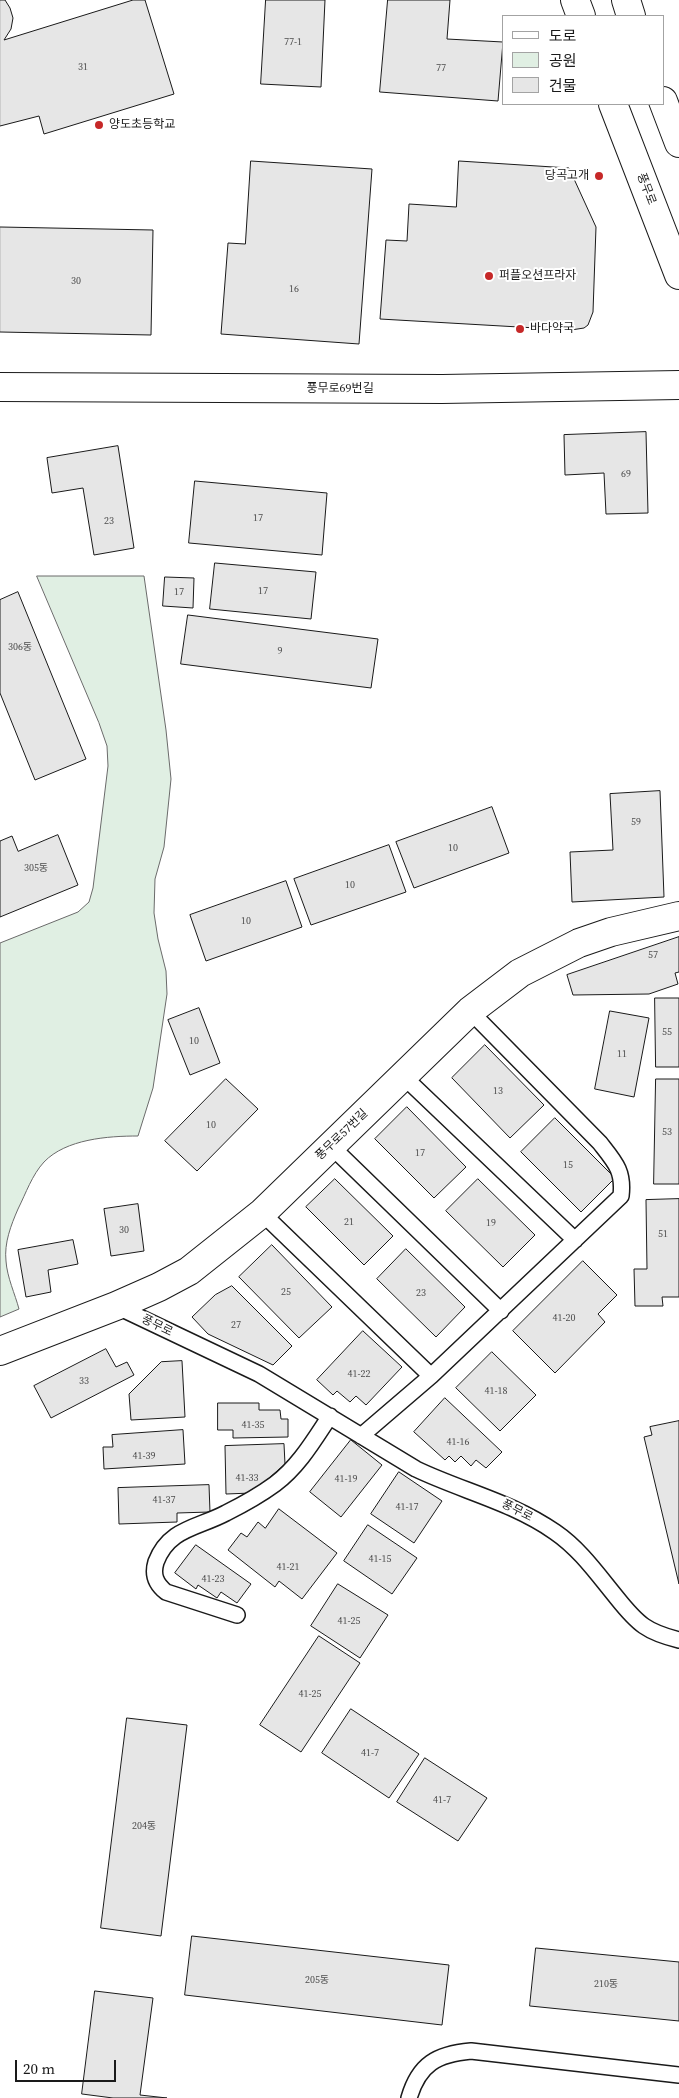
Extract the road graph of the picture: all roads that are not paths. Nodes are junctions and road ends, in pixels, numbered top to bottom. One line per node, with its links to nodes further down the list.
1 (575, 0): 3 (street)
2 (626, 0): 4 (street)
3 (581, 15)
4 (631, 15)
5 (664, 104): 7 (street)
6 (613, 105): 8 (street, 풍무로)
7 (679, 143)
8 (679, 275)
9 (679, 385): 10 (street, 풍무로69번길)
10 (0, 386)
11 (679, 916): 12 (street, 풍무로57번길)
12 (470, 1011): 13 (street, 풍무로57번길); 16 (lane)
13 (402, 1075): 14 (street, 풍무로57번길); 16 (lane)
14 (331, 1146): 15 (street, 풍무로57번길); 18 (lane)
15 (262, 1213): 17 (street, 풍무로57번길); 20 (lane)
16 (575, 1240): 18 (lane)
17 (116, 1306): 19 (street, 풍무로57번길); 21 (lane, 풍무로)
18 (501, 1311): 20 (lane)
19 (0, 1351)
20 (431, 1376): 22 (lane)
21 (330, 1416): 22 (lane, 풍무로); 23 (lane)
22 (361, 1436): 24 (lane, 풍무로)
23 (237, 1615)
24 (679, 1640)
25 (679, 2076): 26 (lane)
26 (409, 2098)

